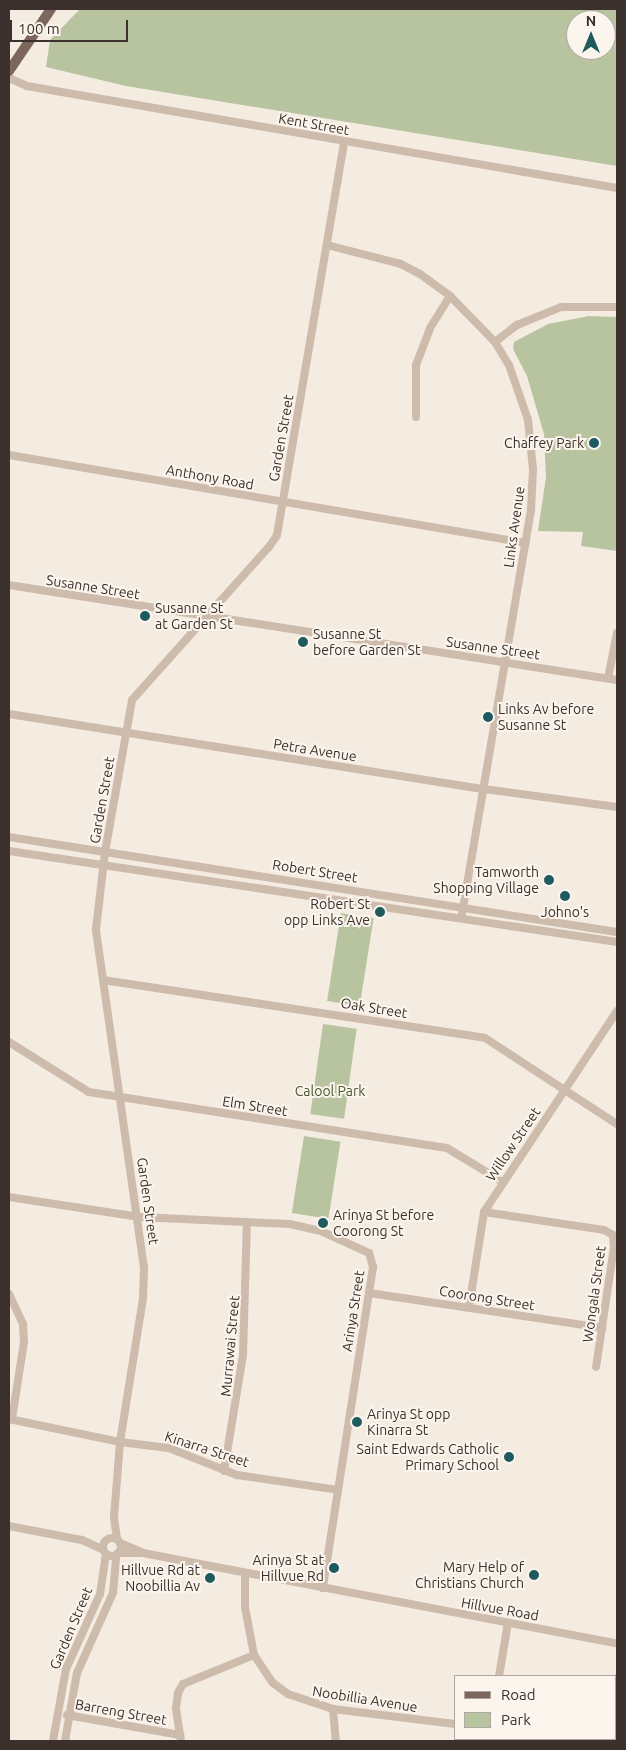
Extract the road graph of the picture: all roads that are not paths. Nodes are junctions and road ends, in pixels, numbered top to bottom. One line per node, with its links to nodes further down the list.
1 (51, 9): 2 (main road)
2 (9, 71)
3 (9, 78): 4 (street, Kent Street)
4 (344, 142): 5 (street, Kent Street); 6 (street, Garden Street)
5 (617, 188)
6 (326, 245): 7 (street, Links Avenue); 12 (street, Garden Street)
7 (450, 296): 9 (street, Links Avenue); 10 (street)
8 (617, 307): 9 (street)
9 (495, 342): 13 (street, Links Avenue)
10 (416, 417)
11 (9, 455): 12 (street, Anthony Road)
12 (283, 502): 13 (street, Anthony Road); 15 (street, Garden Street)
13 (526, 544): 17 (street, Links Avenue)
14 (9, 585): 15 (street, Susanne Street)
15 (204, 618): 17 (street, Susanne Street); 21 (street, Garden Street)
16 (617, 633): 18 (street)
17 (506, 663): 18 (street, Susanne Street); 22 (street, Links Avenue)
18 (608, 678): 19 (street, Susanne Street)
19 (617, 680)
20 (9, 714): 21 (street, Petra Avenue)
21 (126, 734): 22 (street, Petra Avenue); 26 (street, Garden Street)
22 (484, 789): 23 (street, Petra Avenue); 28 (street, Links Avenue)
23 (617, 807)
24 (9, 837): 26 (street, Robert Street)
25 (9, 851): 27 (street, Robert Street)
26 (106, 852): 27 (street, Garden Street); 28 (street, Robert Street)
27 (104, 865): 29 (street, Robert Street); 32 (street, Garden Street)
28 (464, 907): 29 (street, Links Avenue); 30 (street, Robert Street)
29 (461, 918): 31 (street, Robert Street)
30 (617, 932)
31 (617, 942)
32 (103, 980): 35 (street, Oak Street); 36 (street, Garden Street)
33 (617, 1010): 35 (street, Willow Street)
34 (9, 1042): 36 (street, Elm Street)
35 (565, 1089): 37 (street, Oak Street); 38 (street, Willow Street)
36 (120, 1097): 38 (street, Elm Street); 41 (street, Garden Street)
37 (617, 1124)
38 (503, 1182): 40 (street, Willow Street)
39 (9, 1197): 41 (street, Arinya Street)
40 (484, 1212): 45 (street, Willow Street); 46 (street, Wongala Street)
41 (139, 1217): 42 (street, Arinya Street); 49 (street, Garden Street)
42 (247, 1223): 43 (street, Arinya Street); 50 (street, Murrawai Street)
43 (369, 1293): 45 (street, Coorong Street); 51 (street, Arinya Street)
44 (9, 1294): 48 (street)
45 (468, 1307): 46 (street, Coorong Street)
46 (602, 1328): 47 (street, Wongala Street)
47 (596, 1367)
48 (10, 1419): 49 (street, Kinarra Street)
49 (120, 1442): 50 (street, Kinarra Street); 52 (street, Garden Street)
50 (224, 1471): 51 (street, Kinarra Street)
51 (338, 1490): 61 (street, Arinya Street)
52 (114, 1517): 54 (street, Garden Street); 56 (street, Garden Street)
53 (9, 1526): 55 (street)
54 (106, 1539): 55 (street); 56 (street); 57 (street, Garden Street)
55 (82, 1540): 57 (street)
56 (118, 1541): 58 (street, Hillvue Road); 59 (street, Garden Street)
57 (104, 1552): 59 (street, Hillvue Road); 67 (street, Garden Street)
58 (143, 1553): 59 (street, Hillvue Road); 60 (street, Hillvue Road)
59 (117, 1554): 68 (street, Garden Street)
60 (245, 1574): 61 (street, Hillvue Road); 64 (street, Noobillia Avenue)
61 (323, 1588): 62 (street, Hillvue Road)
62 (508, 1623): 63 (street, Hillvue Road); 65 (street)
63 (617, 1643)
64 (254, 1655): 66 (street, Noobillia Avenue); 70 (street)
65 (499, 1675)
66 (333, 1709): 69 (street, Noobillia Avenue); 74 (street)
67 (58, 1714): 68 (street, Barreng Street); 72 (street, Garden Street)
68 (69, 1716): 70 (street, Barreng Street); 73 (street, Garden Street)
69 (454, 1724)
70 (180, 1738)
71 (606, 1740): 75 (street)
72 (52, 1741)
73 (65, 1741)
74 (336, 1741)
75 (617, 1741)

